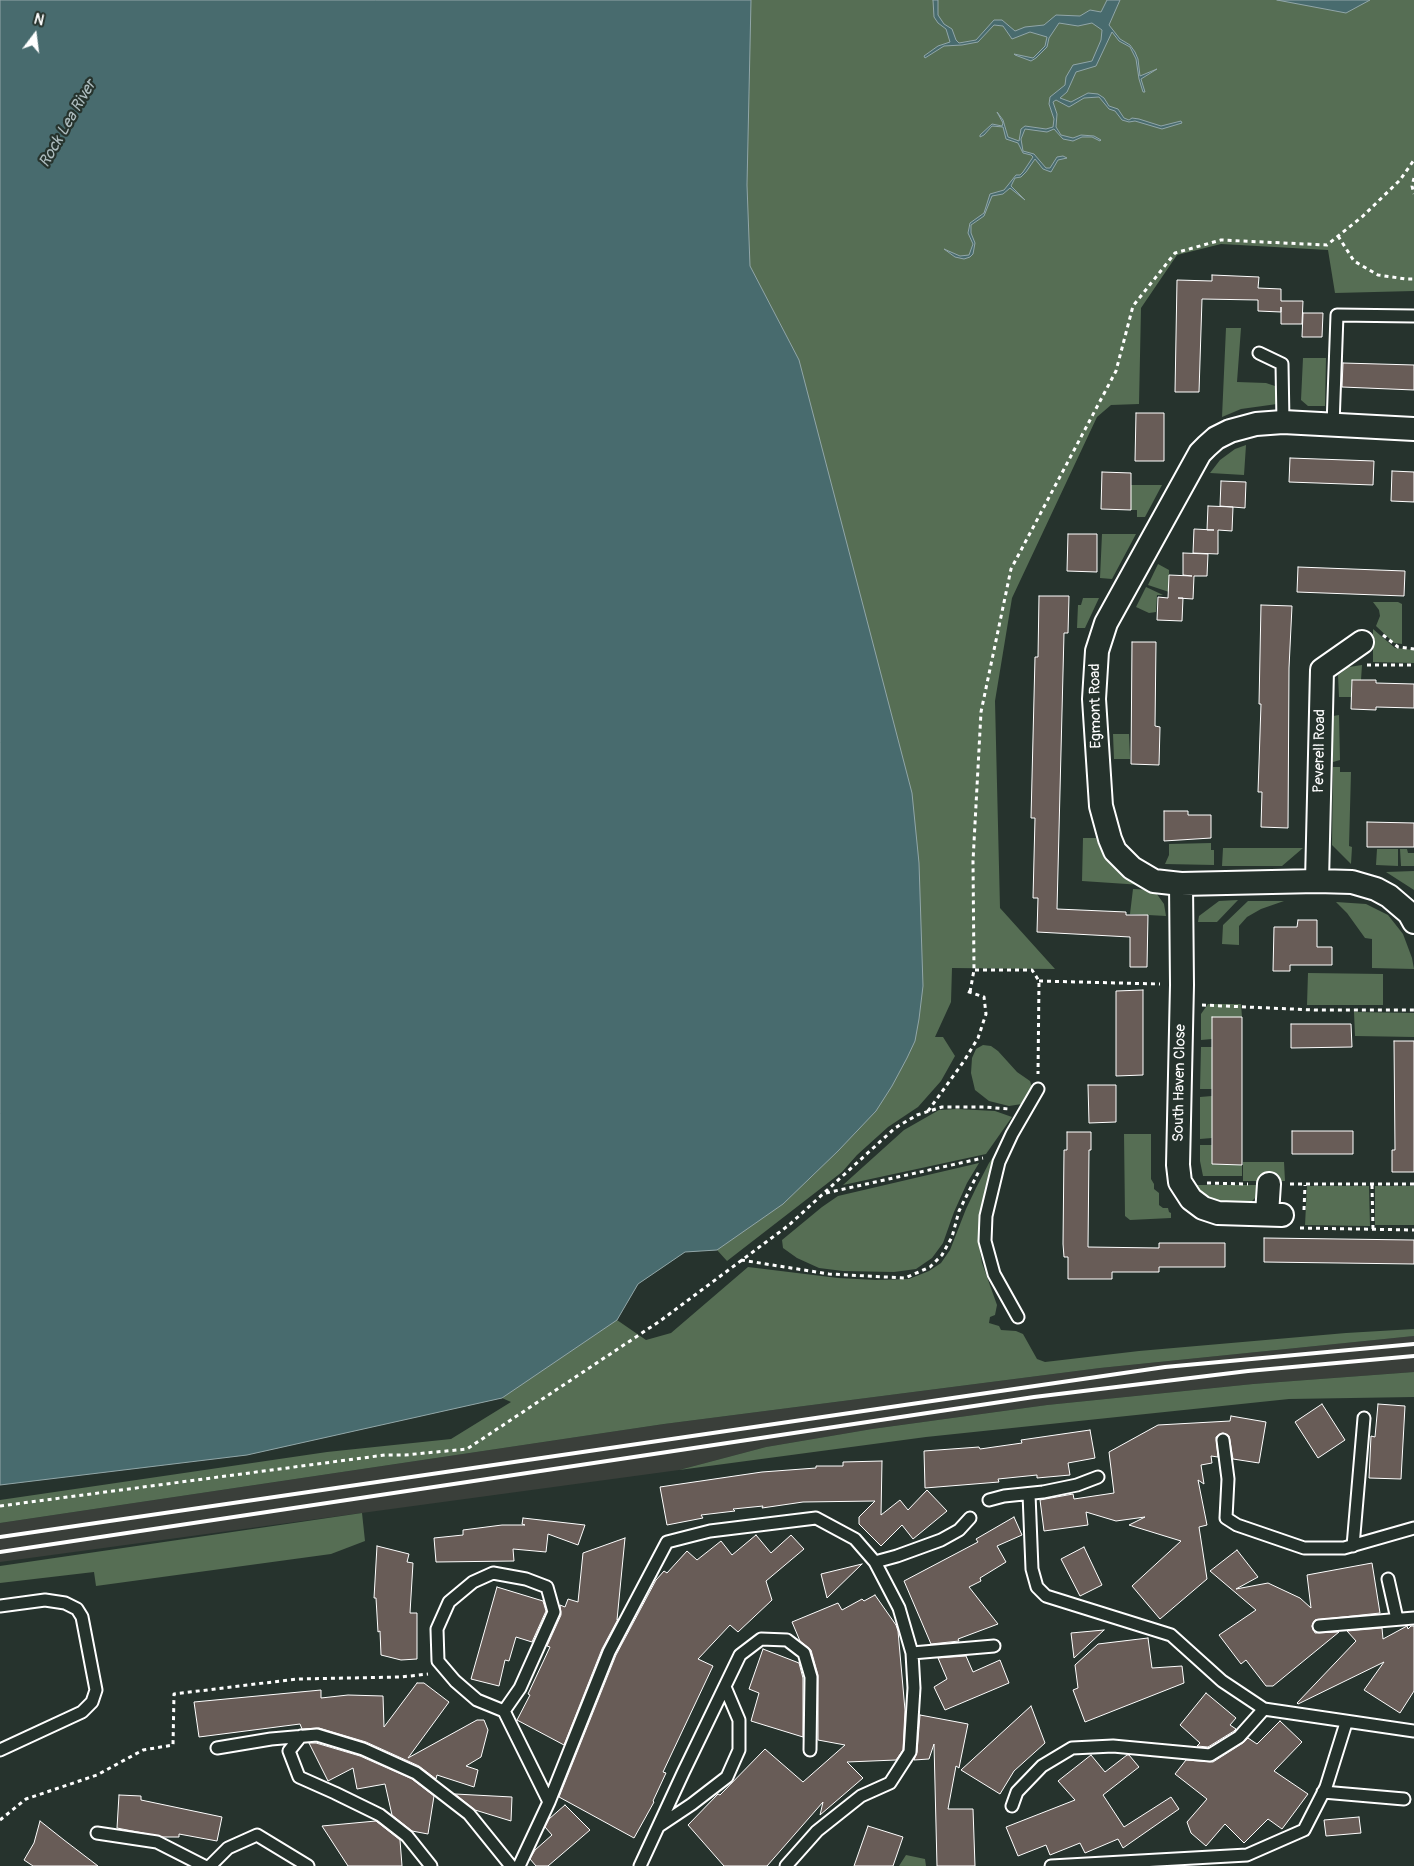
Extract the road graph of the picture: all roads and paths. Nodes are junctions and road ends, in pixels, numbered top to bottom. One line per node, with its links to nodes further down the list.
1 (1414, 160): 4 (path)
2 (1414, 178): 3 (path)
3 (1414, 194)
4 (1338, 236): 5 (path); 15 (path)
5 (1414, 279)
6 (1414, 316): 9 (lane)
7 (1259, 353): 8 (lane)
8 (1283, 422): 9 (street, Egmont Road); 13 (street, Egmont Road)
9 (1332, 425): 10 (street, Egmont Road)
10 (1414, 429)
11 (1362, 642): 12 (street, Peverell Road)
12 (1317, 881): 13 (street, Egmont Road); 14 (street, Egmont Road)
13 (1181, 884): 17 (street, South Haven Close)
14 (1414, 922)
15 (974, 970): 16 (path); 19 (path)
16 (1039, 981): 17 (path); 21 (path)
17 (1182, 985): 20 (path); 26 (street, South Haven Close)
18 (966, 991): 19 (path)
19 (970, 992): 23 (path)
20 (1414, 1010)
21 (1038, 1089): 37 (lane)
22 (1012, 1110): 23 (path)
23 (928, 1111): 31 (path)
24 (985, 1162): 31 (path)
25 (980, 1169): 36 (path)
26 (1180, 1182): 27 (path); 32 (street)
27 (1269, 1184): 28 (path); 32 (street)
28 (1305, 1184): 29 (path); 33 (path)
29 (1372, 1184): 30 (path); 34 (path)
30 (1414, 1184)
31 (824, 1193): 36 (path)
32 (1275, 1215): 33 (path)
33 (1303, 1228): 34 (path)
34 (1372, 1229): 35 (path)
35 (1414, 1230)
36 (741, 1260): 43 (path)
37 (1018, 1317)
38 (1364, 1418): 46 (lane)
39 (1223, 1440): 46 (lane)
40 (1098, 1477): 41 (lane)
41 (1029, 1494): 42 (lane); 57 (lane)
42 (989, 1500)
43 (0, 1506)
44 (970, 1518): 47 (lane)
45 (1414, 1528): 46 (lane)
46 (1353, 1546)
47 (875, 1562): 54 (lane); 67 (lane)
48 (1388, 1579): 51 (lane)
49 (0, 1606): 63 (lane)
50 (1414, 1618): 51 (lane)
51 (1397, 1619): 52 (lane)
52 (1319, 1626)
53 (994, 1646): 54 (lane)
54 (912, 1653): 79 (lane)
55 (447, 1672): 58 (lane); 58 (lane); 69 (path)
56 (725, 1687): 64 (lane); 70 (lane); 70 (lane)
57 (1264, 1709): 59 (lane); 68 (lane)
58 (504, 1711): 67 (lane)
59 (1346, 1723): 60 (lane); 65 (lane)
60 (1414, 1732)
61 (301, 1736): 62 (lane); 75 (lane); 76 (lane)
62 (217, 1748)
63 (0, 1750)
64 (810, 1750)
65 (1323, 1792): 66 (lane); 80 (lane)
66 (1404, 1800)
67 (548, 1802): 77 (lane)
68 (1012, 1806)
69 (0, 1820)
70 (659, 1826): 78 (lane)
71 (97, 1833): 72 (lane)
72 (204, 1866)
73 (210, 1866): 74 (lane)
74 (308, 1866)
75 (431, 1866)
76 (511, 1866)
77 (519, 1866)
78 (640, 1866)
79 (786, 1866)
80 (1051, 1866)

